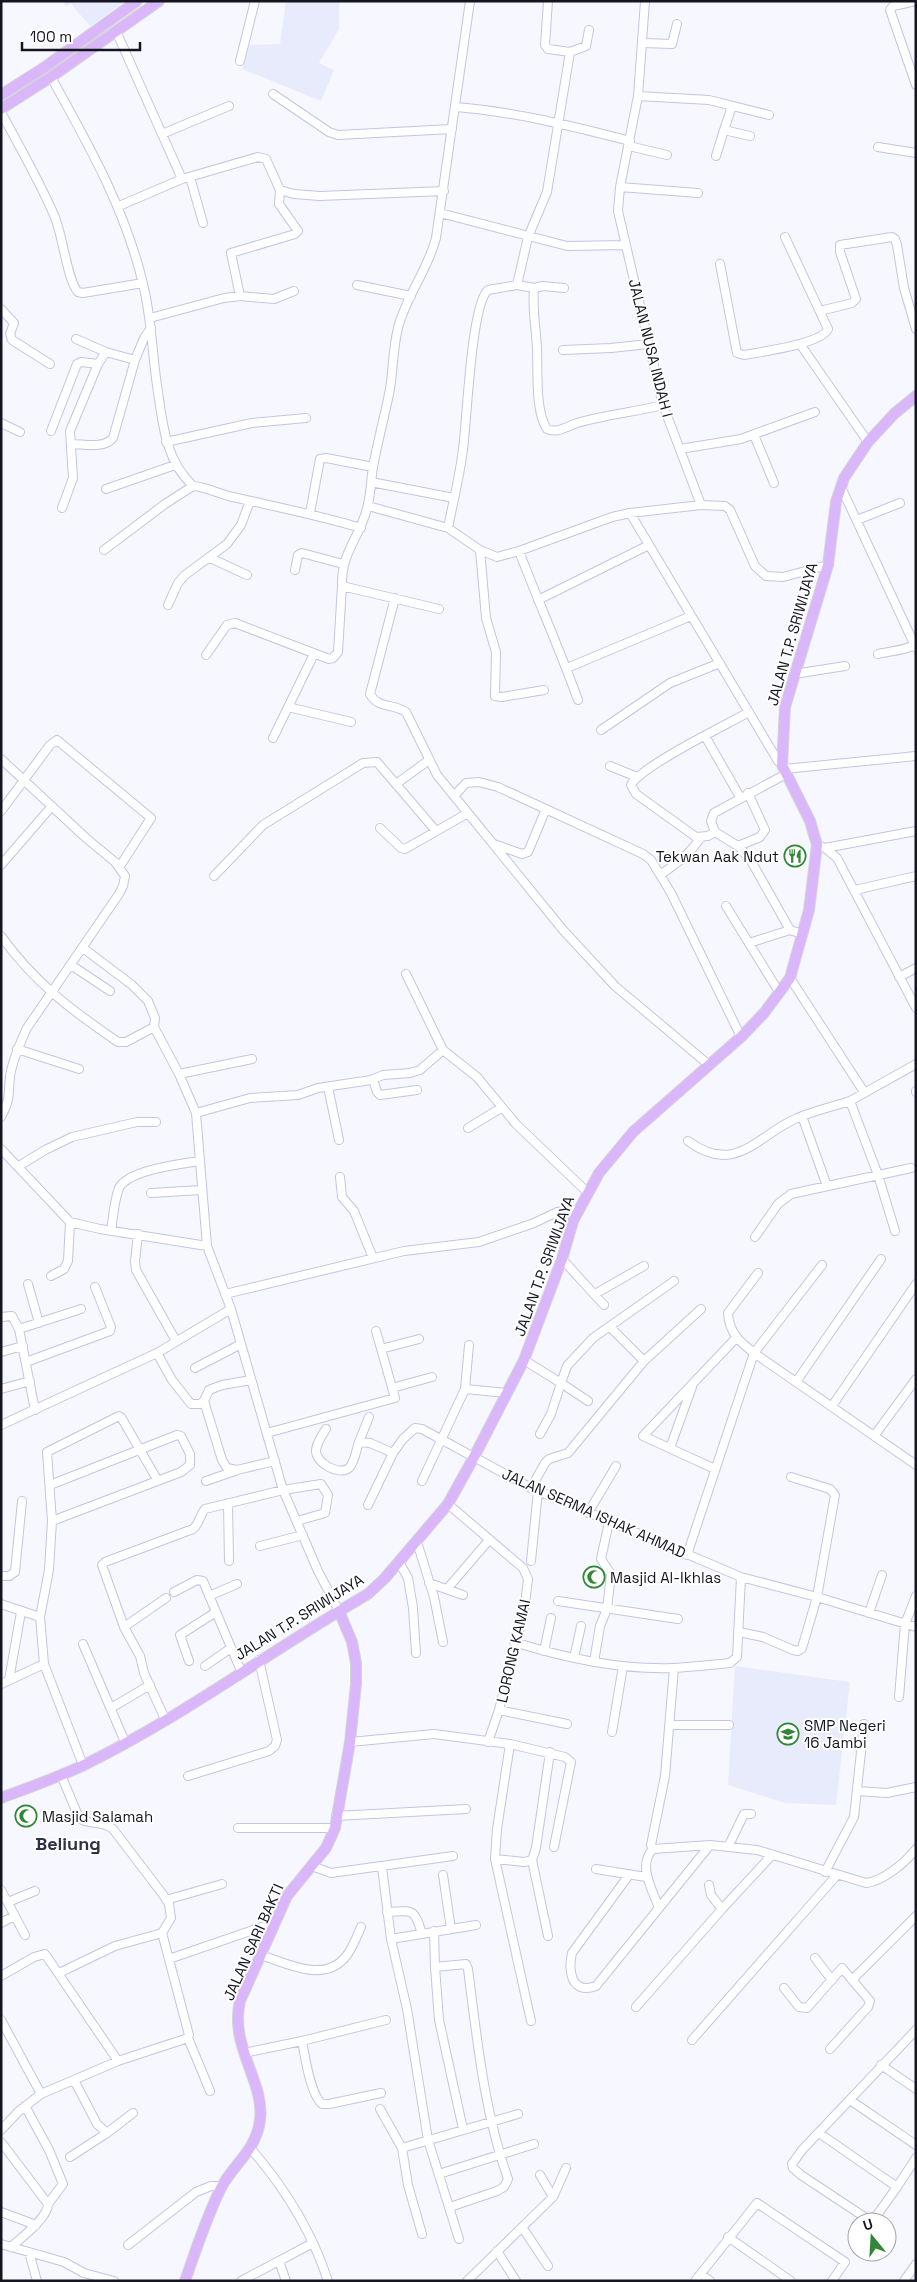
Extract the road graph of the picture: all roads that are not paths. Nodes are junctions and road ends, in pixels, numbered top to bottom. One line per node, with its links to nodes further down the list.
1 (159, 1): 8 (main road)
2 (255, 1): 14 (street)
3 (470, 1): 22 (street)
4 (548, 1): 13 (street)
5 (645, 1): 12 (street, JALAN NUSA INDAH I)
6 (135, 2): 8 (main road); 18 (main road)
7 (916, 2): 16 (street)
8 (142, 13): 10 (main road)
9 (677, 24): 12 (street)
10 (116, 30): 15 (main road); 28 (street)
11 (588, 30): 13 (street)
12 (643, 44): 19 (street, JALAN NUSA INDAH I)
13 (570, 52): 25 (street)
14 (240, 61)
15 (51, 77): 23 (main road); 40 (street)
16 (916, 85)
17 (273, 94): 26 (street)
18 (1, 95)
19 (638, 96): 21 (street); 30 (street, JALAN NUSA INDAH I)
20 (229, 106): 28 (street)
21 (732, 106): 24 (street); 27 (street)
22 (456, 107): 25 (street); 26 (street)
23 (1, 110): 47 (street)
24 (769, 115)
25 (558, 122): 30 (street); 43 (street)
26 (452, 129): 38 (street)
27 (724, 130): 29 (street); 34 (street)
28 (162, 134): 35 (street)
29 (750, 136)
30 (629, 144): 33 (street); 36 (street, JALAN NUSA INDAH I)
31 (878, 147): 32 (street)
32 (916, 153)
33 (667, 155)
34 (716, 156)
35 (186, 178): 37 (street); 40 (street); 42 (street)
36 (620, 187): 39 (street); 45 (street, JALAN NUSA INDAH I)
37 (280, 190): 38 (street); 53 (street)
38 (444, 191): 41 (street)
39 (698, 193)
40 (119, 206): 47 (street)
41 (440, 213): 43 (street); 54 (street)
42 (203, 223)
43 (528, 237): 45 (street); 49 (street)
44 (785, 237): 56 (street)
45 (625, 245): 61 (street, JALAN NUSA INDAH I)
46 (720, 264): 62 (street)
47 (143, 283): 57 (street)
48 (357, 285): 54 (street)
49 (517, 285): 50 (street); 87 (street)
50 (534, 288): 51 (street); 69 (street)
51 (564, 288)
52 (294, 291): 53 (street)
53 (240, 296): 57 (street)
54 (411, 296): 81 (street)
55 (1, 309): 66 (street)
56 (820, 311): 59 (street); 62 (street)
57 (150, 318): 58 (street)
58 (151, 328): 65 (street); 76 (street)
59 (916, 329)
60 (76, 339): 64 (street)
61 (648, 344): 63 (street); 69 (street, JALAN NUSA INDAH I)
62 (800, 344): 77 (street)
63 (563, 350)
64 (106, 352): 65 (street); 67 (street)
65 (135, 360): 78 (street)
66 (50, 364)
67 (98, 364): 73 (street); 78 (street)
68 (916, 396): 77 (main road, JALAN T.P. SRIWIJAYA)
69 (662, 405): 79 (street, JALAN NUSA INDAH I)
70 (815, 412): 75 (street)
71 (306, 418): 76 (street)
72 (1, 423): 74 (street)
73 (51, 431)
74 (20, 432)
75 (754, 435): 79 (street); 83 (street)
76 (166, 442): 80 (street)
77 (868, 442): 85 (main road, JALAN T.P. SRIWIJAYA)
78 (71, 444): 92 (street)
79 (680, 449): 90 (street, JALAN NUSA INDAH I)
80 (175, 465): 84 (street); 86 (street)
81 (374, 467): 82 (street); 94 (street)
82 (371, 482): 87 (street); 91 (street)
83 (774, 483)
84 (193, 486): 88 (street); 99 (street)
85 (841, 487): 95 (street); 104 (main road, JALAN T.P. SRIWIJAYA)
86 (106, 489)
87 (454, 498): 97 (street)
88 (250, 501): 94 (street); 102 (street)
89 (900, 504): 95 (street)
90 (701, 505): 93 (street); 104 (street)
91 (368, 506): 96 (street); 97 (street)
92 (62, 508)
93 (630, 512): 98 (street); 101 (street)
94 (310, 513): 96 (street)
95 (857, 520): 113 (street)
96 (361, 528): 103 (street)
97 (448, 528): 100 (street)
98 (649, 545): 109 (street); 112 (street)
99 (104, 550)
100 (480, 550): 101 (street); 121 (street)
101 (519, 551): 109 (street)
102 (210, 558): 106 (street); 110 (street)
103 (343, 564): 105 (street); 107 (street)
104 (828, 565): 120 (main road, JALAN T.P. SRIWIJAYA)
105 (295, 570)
106 (247, 575)
107 (342, 586): 108 (street); 114 (street)
108 (395, 598): 111 (street); 131 (street)
109 (538, 600): 119 (street)
110 (168, 605)
111 (439, 609)
112 (691, 616): 117 (street); 119 (street)
113 (915, 647): 115 (street)
114 (314, 654): 116 (street); 123 (street)
115 (878, 654)
116 (206, 655)
117 (720, 663): 124 (street); 126 (street)
118 (845, 666): 120 (street)
119 (567, 668): 122 (street)
120 (794, 674): 133 (main road, JALAN T.P. SRIWIJAYA)
121 (544, 690)
122 (578, 700)
123 (288, 707): 125 (street); 128 (street)
124 (749, 712): 127 (street); 133 (street)
125 (351, 722)
126 (602, 730)
127 (706, 736): 134 (street); 139 (street)
128 (273, 738)
129 (916, 756): 133 (street)
130 (1, 759): 135 (street)
131 (429, 760): 136 (street); 138 (street)
132 (610, 766): 134 (street)
133 (784, 769): 137 (street); 151 (main road, JALAN T.P. SRIWIJAYA)
134 (637, 778): 148 (street)
135 (24, 779): 140 (street); 142 (street); 153 (street)
136 (396, 784): 145 (street); 155 (street)
137 (748, 793): 139 (street); 150 (street)
138 (454, 796): 141 (street); 143 (street)
139 (740, 797): 147 (street)
140 (52, 806): 152 (street); 153 (street)
141 (546, 808): 149 (street); 154 (street)
142 (1, 811)
143 (468, 813): 145 (street); 149 (street)
144 (380, 828): 145 (street)
145 (436, 831)
146 (916, 831): 151 (street)
147 (715, 832): 148 (street); 150 (street)
148 (702, 837): 154 (street)
149 (493, 844): 179 (street)
150 (738, 846): 159 (street)
151 (821, 846): 157 (street); 160 (main road, JALAN T.P. SRIWIJAYA)
152 (1, 865)
153 (120, 866): 163 (street)
154 (660, 875): 174 (street)
155 (214, 876)
156 (916, 876): 157 (street)
157 (855, 890): 167 (street)
158 (726, 906): 162 (street)
159 (790, 930): 160 (street); 162 (street)
160 (802, 934): 168 (main road, JALAN T.P. SRIWIJAYA)
161 (1, 936): 171 (street)
162 (749, 942): 170 (street)
163 (83, 948): 164 (street); 173 (street)
164 (71, 964): 169 (street); 171 (street)
165 (916, 968): 167 (street)
166 (406, 974): 176 (street)
167 (899, 977): 172 (street)
168 (790, 978): 170 (main road, JALAN T.P. SRIWIJAYA); 185 (street)
169 (110, 991)
170 (779, 992): 174 (main road, JALAN T.P. SRIWIJAYA)
171 (50, 993): 173 (street); 175 (street)
172 (916, 1008)
173 (154, 1027): 181 (street)
174 (741, 1037): 179 (main road, JALAN T.P. SRIWIJAYA)
175 (17, 1049): 180 (street); 190 (street)
176 (443, 1050): 182 (street); 187 (street)
177 (252, 1058): 181 (street)
178 (916, 1064): 185 (street)
179 (709, 1065): 203 (main road, JALAN T.P. SRIWIJAYA)
180 (79, 1069)
181 (179, 1074): 188 (street)
182 (373, 1079): 183 (street); 184 (street)
183 (328, 1087): 188 (street); 193 (street)
184 (417, 1090)
185 (864, 1092): 186 (street)
186 (850, 1101): 189 (street); 199 (street)
187 (501, 1108): 192 (street); 203 (street)
188 (196, 1113): 196 (street)
189 (802, 1116): 194 (street); 201 (street)
190 (1, 1117)
191 (156, 1122): 197 (street)
192 (468, 1128)
193 (339, 1140)
194 (688, 1141)
195 (1, 1149): 197 (street)
196 (199, 1160): 202 (street); 208 (street)
197 (19, 1166): 206 (street)
198 (911, 1168): 199 (street)
199 (878, 1175): 201 (street); 207 (street)
200 (340, 1176): 212 (street)
201 (827, 1186): 210 (street)
202 (201, 1190): 204 (street); 211 (street)
203 (587, 1192): 205 (main road, JALAN T.P. SRIWIJAYA)
204 (151, 1193)
205 (577, 1210): 212 (street); 213 (main road, JALAN T.P. SRIWIJAYA)
206 (70, 1222): 208 (street); 218 (street)
207 (895, 1230)
208 (111, 1231): 209 (street)
209 (138, 1234): 211 (street); 236 (street)
210 (755, 1237)
211 (207, 1246): 223 (street)
212 (372, 1258): 223 (street)
213 (562, 1259): 224 (street); 244 (main road, JALAN T.P. SRIWIJAYA)
214 (881, 1260): 252 (street)
215 (822, 1265): 243 (street)
216 (644, 1266): 224 (street)
217 (758, 1273): 234 (street)
218 (51, 1276)
219 (674, 1281): 231 (street)
220 (28, 1284): 230 (street)
221 (916, 1284): 261 (street)
222 (95, 1287): 246 (street)
223 (225, 1294): 227 (street)
224 (595, 1294): 225 (street)
225 (604, 1305)
226 (81, 1309): 230 (street)
227 (231, 1309): 236 (street); 237 (street)
228 (701, 1309): 245 (street)
229 (1, 1317): 232 (street)
230 (39, 1323): 232 (street)
231 (610, 1327): 245 (street); 253 (street)
232 (19, 1329): 239 (street)
233 (376, 1331): 240 (street)
234 (736, 1338): 243 (street); 254 (street)
235 (419, 1339): 240 (street)
236 (176, 1341): 242 (street)
237 (241, 1344): 247 (street); 250 (street)
238 (469, 1345): 257 (street)
239 (23, 1346): 241 (street); 246 (street)
240 (381, 1349): 255 (street)
241 (1, 1352)
242 (157, 1353): 259 (street); 262 (street)
243 (754, 1353): 252 (street); 278 (street)
244 (524, 1360): 253 (street); 258 (main road, JALAN T.P. SRIWIJAYA)
245 (644, 1361): 285 (street)
246 (26, 1362): 251 (street)
247 (195, 1368)
248 (432, 1377): 255 (street)
249 (916, 1379): 268 (street)
250 (252, 1380): 259 (street); 266 (street)
251 (30, 1381): 256 (street); 262 (street)
252 (796, 1382): 261 (street)
253 (561, 1383): 260 (street); 267 (street)
254 (693, 1383): 271 (street); 271 (street)
255 (392, 1388): 266 (street)
256 (1, 1389)
257 (465, 1389): 258 (street); 269 (street)
258 (507, 1393): 274 (main road, JALAN T.P. SRIWIJAYA)
259 (204, 1401): 279 (street)
260 (588, 1401)
261 (832, 1406): 268 (street)
262 (35, 1410): 264 (street)
263 (370, 1417): 270 (street)
264 (1, 1425)
265 (326, 1429): 270 (street)
266 (266, 1433): 275 (street)
267 (540, 1434)
268 (874, 1436): 276 (street)
269 (441, 1440): 273 (street, JALAN SERMA ISHAK AHMAD); 274 (street, JALAN SERMA ISHAK AHMAD); 283 (street)
270 (359, 1442): 273 (street)
271 (670, 1448): 278 (street)
272 (141, 1449): 281 (street); 281 (street); 284 (street); 284 (street)
273 (393, 1453): 290 (street)
274 (474, 1458): 285 (street, JALAN SERMA ISHAK AHMAD); 289 (main road, JALAN T.P. SRIWIJAYA)
275 (274, 1461): 279 (street); 286 (street)
276 (916, 1464)
277 (616, 1466): 291 (street)
278 (716, 1469): 299 (street)
279 (237, 1470): 282 (street)
280 (791, 1476): 313 (street)
281 (158, 1481): 293 (street)
282 (206, 1481)
283 (422, 1481)
284 (50, 1485): 293 (street)
285 (535, 1489): 291 (street, JALAN SERMA ISHAK AHMAD); 301 (street)
286 (283, 1490): 288 (street); 292 (street); 292 (street)
287 (22, 1501): 304 (street)
288 (228, 1504): 300 (street); 327 (street)
289 (448, 1504): 296 (street, LORONG KAMAI); 297 (main road, JALAN T.P. SRIWIJAYA)
290 (368, 1505)
291 (588, 1513): 294 (street, JALAN SERMA ISHAK AHMAD)
292 (297, 1521): 295 (street)
293 (52, 1522): 322 (street)
294 (609, 1522): 299 (street, JALAN SERMA ISHAK AHMAD); 317 (street)
295 (303, 1535): 298 (street); 318 (street)
296 (489, 1540): 308 (street); 331 (street, LORONG KAMAI)
297 (417, 1542): 302 (main road, JALAN T.P. SRIWIJAYA); 306 (street)
298 (260, 1546)
299 (687, 1555): 305 (street, JALAN SERMA ISHAK AHMAD)
300 (229, 1561)
301 (531, 1561)
302 (399, 1562): 318 (main road, JALAN T.P. SRIWIJAYA); 335 (street)
303 (882, 1575): 321 (street)
304 (1, 1576)
305 (741, 1577): 313 (street, JALAN SERMA ISHAK AHMAD); 329 (street)
306 (429, 1583): 308 (street); 330 (street)
307 (237, 1584): 311 (street)
308 (446, 1589): 310 (street)
309 (174, 1592): 311 (street)
310 (464, 1595)
311 (209, 1596): 320 (street)
312 (916, 1596): 325 (street)
313 (817, 1597): 321 (street, JALAN SERMA ISHAK AHMAD); 329 (street)
314 (166, 1598): 327 (street)
315 (558, 1602): 317 (street)
316 (1, 1604): 319 (street)
317 (607, 1608): 324 (street); 339 (street)
318 (339, 1611): 337 (main road, JALAN T.P. SRIWIJAYA); 358 (main road, JALAN SARI BAKTI)
319 (21, 1612): 322 (street); 345 (street)
320 (216, 1612): 333 (street); 338 (street)
321 (870, 1613): 325 (street, JALAN SERMA ISHAK AHMAD)
322 (40, 1617): 340 (street)
323 (551, 1618): 334 (street)
324 (678, 1619)
325 (904, 1624): 328 (street, JALAN SERMA ISHAK AHMAD); 348 (street)
326 (581, 1626): 336 (street)
327 (124, 1627): 347 (street)
328 (916, 1627)
329 (739, 1632): 343 (street)
330 (443, 1642)
331 (514, 1642): 334 (street); 350 (street, LORONG KAMAI)
332 (84, 1644): 349 (street)
333 (231, 1648): 341 (street); 344 (street)
334 (544, 1651): 336 (street)
335 (416, 1653)
336 (574, 1658): 339 (street)
337 (259, 1660): 344 (main road, JALAN T.P. SRIWIJAYA); 364 (street)
338 (189, 1661)
339 (594, 1662): 342 (street)
340 (44, 1664): 345 (street); 362 (street)
341 (204, 1666)
342 (623, 1666): 343 (street); 356 (street)
343 (674, 1668): 354 (street)
344 (241, 1671): 351 (main road, JALAN T.P. SRIWIJAYA)
345 (9, 1680): 346 (street)
346 (1, 1684)
347 (150, 1685): 349 (street); 351 (street)
348 (899, 1697)
349 (110, 1708): 357 (street)
350 (499, 1710): 352 (street); 359 (street, LORONG KAMAI)
351 (165, 1719): 357 (main road, JALAN T.P. SRIWIJAYA)
352 (567, 1724)
353 (864, 1724): 366 (street)
354 (670, 1725): 355 (street); 376 (street)
355 (730, 1726)
356 (612, 1732)
357 (125, 1742): 362 (main road, JALAN T.P. SRIWIJAYA)
358 (350, 1742): 359 (street); 370 (main road, JALAN SARI BAKTI)
359 (488, 1742): 360 (street)
360 (510, 1744): 361 (street); 380 (street)
361 (550, 1752): 375 (street); 381 (street)
362 (83, 1765): 363 (main road, JALAN T.P. SRIWIJAYA)
363 (61, 1775): 367 (main road, JALAN T.P. SRIWIJAYA); 394 (street)
364 (188, 1776)
365 (916, 1787): 366 (street)
366 (857, 1791): 385 (street)
367 (1, 1798)
368 (466, 1809): 370 (street)
369 (751, 1814): 374 (street)
370 (336, 1816): 372 (main road, JALAN SARI BAKTI)
371 (238, 1828): 372 (street)
372 (334, 1828): 382 (main road, JALAN SARI BAKTI)
373 (710, 1845): 374 (street); 376 (street); 396 (street)
374 (729, 1845): 379 (street)
375 (554, 1847)
376 (653, 1849): 389 (street)
377 (916, 1849): 388 (street)
378 (452, 1856): 383 (street)
379 (772, 1856): 385 (street); 397 (street)
380 (496, 1859): 381 (street); 424 (street)
381 (532, 1860): 410 (street)
382 (312, 1866): 383 (street); 401 (main road, JALAN SARI BAKTI)
383 (382, 1867): 398 (street)
384 (596, 1869): 387 (street)
385 (825, 1872): 388 (street)
386 (443, 1875): 405 (street)
387 (630, 1875): 389 (street); 396 (street)
388 (836, 1876): 427 (street)
389 (646, 1878): 396 (street)
390 (222, 1884): 394 (street)
391 (709, 1885): 397 (street)
392 (1, 1890): 395 (street)
393 (35, 1892): 395 (street)
394 (166, 1900): 407 (street)
395 (8, 1902): 399 (street)
396 (659, 1908)
397 (722, 1909): 421 (street)
398 (387, 1912): 408 (street); 411 (street)
399 (14, 1916): 402 (street); 409 (street)
400 (916, 1916): 419 (street)
401 (276, 1922): 412 (main road, JALAN SARI BAKTI); 414 (street)
402 (1, 1923)
403 (476, 1924): 405 (street)
404 (361, 1927): 412 (street)
405 (451, 1929): 406 (street)
406 (434, 1931): 408 (street); 415 (street)
407 (162, 1933): 414 (street); 416 (street)
408 (422, 1934): 411 (street)
409 (25, 1935)
410 (548, 1936)
411 (391, 1939): 448 (street)
412 (261, 1955): 430 (main road, JALAN SARI BAKTI)
413 (815, 1958): 418 (street)
414 (169, 1960): 426 (street)
415 (435, 1967): 443 (street); 445 (street)
416 (59, 1973): 417 (street); 431 (street)
417 (1, 1976)
418 (832, 1980): 419 (street); 420 (street)
419 (852, 1980): 429 (street)
420 (784, 1988)
421 (636, 2007)
422 (1, 2020): 437 (street)
423 (386, 2020): 428 (street)
424 (531, 2021)
425 (916, 2030): 432 (street)
426 (188, 2038): 431 (street); 435 (street)
427 (692, 2040)
428 (302, 2041): 430 (street); 436 (street)
429 (830, 2049)
430 (244, 2053): 453 (main road, JALAN SARI BAKTI)
431 (118, 2061): 433 (street)
432 (881, 2065): 434 (street); 438 (street)
433 (74, 2080): 437 (street); 446 (street)
434 (916, 2089)
435 (210, 2091)
436 (381, 2093)
437 (41, 2094): 439 (street)
438 (850, 2100): 447 (street); 451 (street)
439 (25, 2106): 444 (street); 463 (street)
440 (380, 2108): 452 (street)
441 (133, 2113): 446 (street)
442 (518, 2114): 443 (street)
443 (491, 2121): 445 (street); 454 (street)
444 (1, 2130)
445 (463, 2130): 448 (street)
446 (107, 2133): 455 (street)
447 (819, 2133): 461 (street); 466 (street)
448 (428, 2140): 452 (street); 458 (street)
449 (1, 2142): 463 (street)
450 (534, 2144): 454 (street)
451 (916, 2145)
452 (402, 2148): 470 (street)
453 (251, 2149): 460 (main road, JALAN SARI BAKTI); 473 (street)
454 (499, 2155): 458 (street); 464 (street)
455 (70, 2157)
456 (916, 2158): 461 (street)
457 (566, 2168): 462 (street)
458 (439, 2174): 464 (street)
459 (540, 2175): 462 (street)
460 (222, 2186): 475 (street); 487 (main road, JALAN SARI BAKTI)
461 (897, 2186): 467 (street)
462 (553, 2197): 469 (street)
463 (48, 2204): 468 (street)
464 (450, 2207): 472 (street)
465 (1, 2212): 468 (street)
466 (856, 2212)
467 (879, 2212)
468 (36, 2225): 476 (street)
469 (522, 2227): 477 (street); 481 (street)
470 (422, 2234)
471 (728, 2237): 482 (street); 494 (street); 495 (street)
472 (459, 2239)
473 (314, 2243): 479 (street); 490 (street)
474 (1, 2245): 476 (street)
475 (128, 2245)
476 (11, 2247): 478 (street)
477 (497, 2251): 484 (street); 491 (street)
478 (29, 2252): 483 (street); 485 (street)
479 (279, 2261): 488 (street); 489 (street)
480 (916, 2264): 496 (street)
481 (548, 2266)
482 (701, 2274): 492 (street); 493 (street)
483 (85, 2277): 486 (street)
484 (471, 2279)
485 (36, 2281)
486 (114, 2281)
487 (185, 2281)
488 (241, 2281)
489 (286, 2281)
490 (328, 2281)
491 (516, 2281)
492 (695, 2281)
493 (710, 2281)
494 (791, 2281)
495 (832, 2281)
496 (904, 2281)

